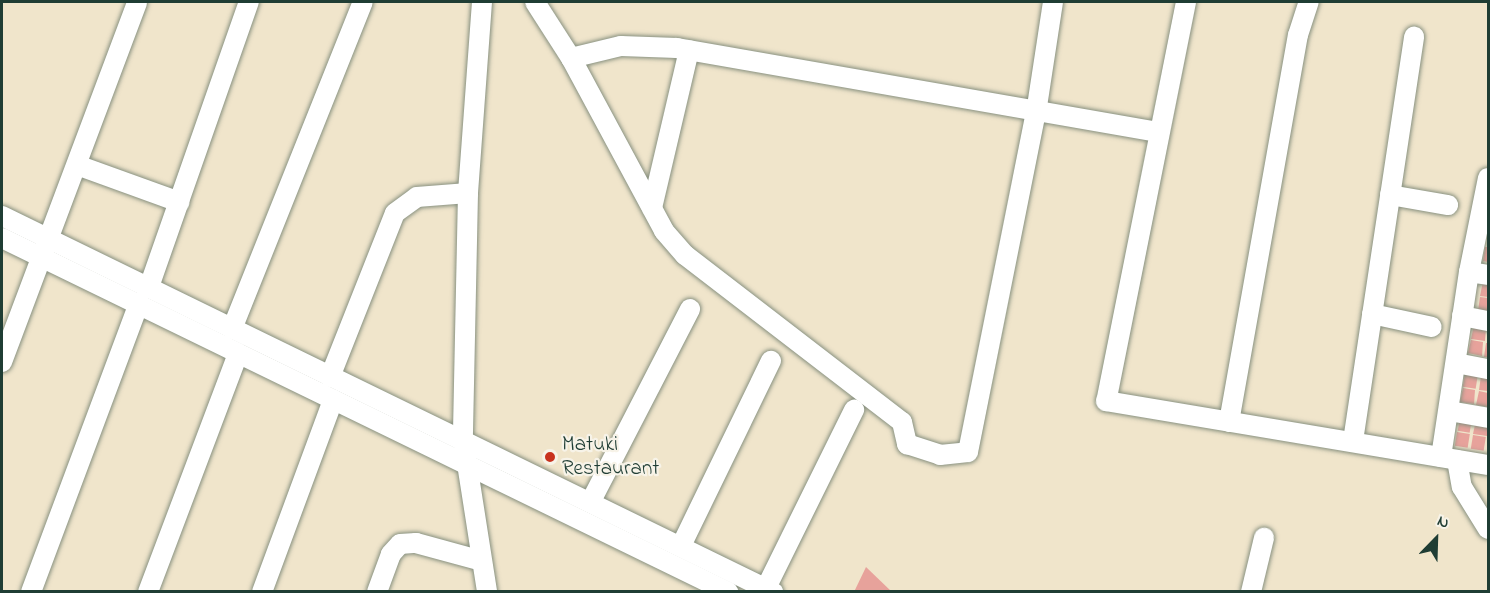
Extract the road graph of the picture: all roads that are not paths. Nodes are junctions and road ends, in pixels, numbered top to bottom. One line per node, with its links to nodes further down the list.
1 (137, 2): 14 (street)
2 (249, 2): 18 (street)
3 (363, 2): 33 (street)
4 (482, 2): 16 (street)
5 (535, 2): 11 (street)
6 (1053, 2): 12 (street)
7 (1186, 2): 13 (street)
8 (1309, 2): 44 (street)
9 (1414, 37): 17 (street)
10 (689, 50): 11 (street); 12 (street); 20 (street)
11 (571, 58): 20 (street)
12 (1036, 113): 13 (street); 20 (street)
13 (1159, 132): 44 (street)
14 (77, 165): 18 (street); 24 (street)
15 (1488, 178): 22 (street)
16 (468, 193): 39 (street); 45 (street)
17 (1390, 195): 19 (street); 29 (street)
18 (179, 202): 27 (street)
19 (1448, 205)
20 (652, 208)
21 (2, 216): 24 (street)
22 (1484, 218): 26 (street)
23 (2, 238): 25 (street)
24 (51, 238): 25 (street); 27 (street)
25 (43, 257): 27 (street); 36 (street)
26 (1479, 274): 30 (street)
27 (144, 295): 33 (street); 34 (street); 56 (street)
28 (690, 309): 50 (street)
29 (1372, 314): 32 (street); 46 (street)
30 (1462, 316): 31 (street); 37 (street)
31 (1488, 321)
32 (1432, 327)
33 (232, 329): 39 (street)
34 (238, 354): 40 (street); 57 (street)
35 (771, 361): 53 (street)
36 (2, 363)
37 (1456, 363): 38 (street); 42 (street)
38 (1488, 369)
39 (330, 377): 45 (street)
40 (333, 400): 48 (street); 58 (street)
41 (854, 410): 55 (street)
42 (1449, 411): 43 (street); 47 (street)
43 (1488, 418)
44 (1229, 422): 46 (street)
45 (463, 438): 48 (street); 50 (street)
46 (1353, 441): 47 (street)
47 (1449, 459): 49 (street); 51 (street)
48 (468, 464): 54 (street); 61 (street)
49 (1488, 465)
50 (591, 501): 53 (street)
51 (1488, 529)
52 (1264, 538): 62 (street)
53 (681, 546): 55 (street)
54 (482, 561): 59 (street); 60 (street)
55 (770, 590)
56 (31, 591)
57 (148, 591)
58 (262, 591)
59 (377, 591)
60 (487, 591)
61 (728, 591)
62 (1251, 591)

